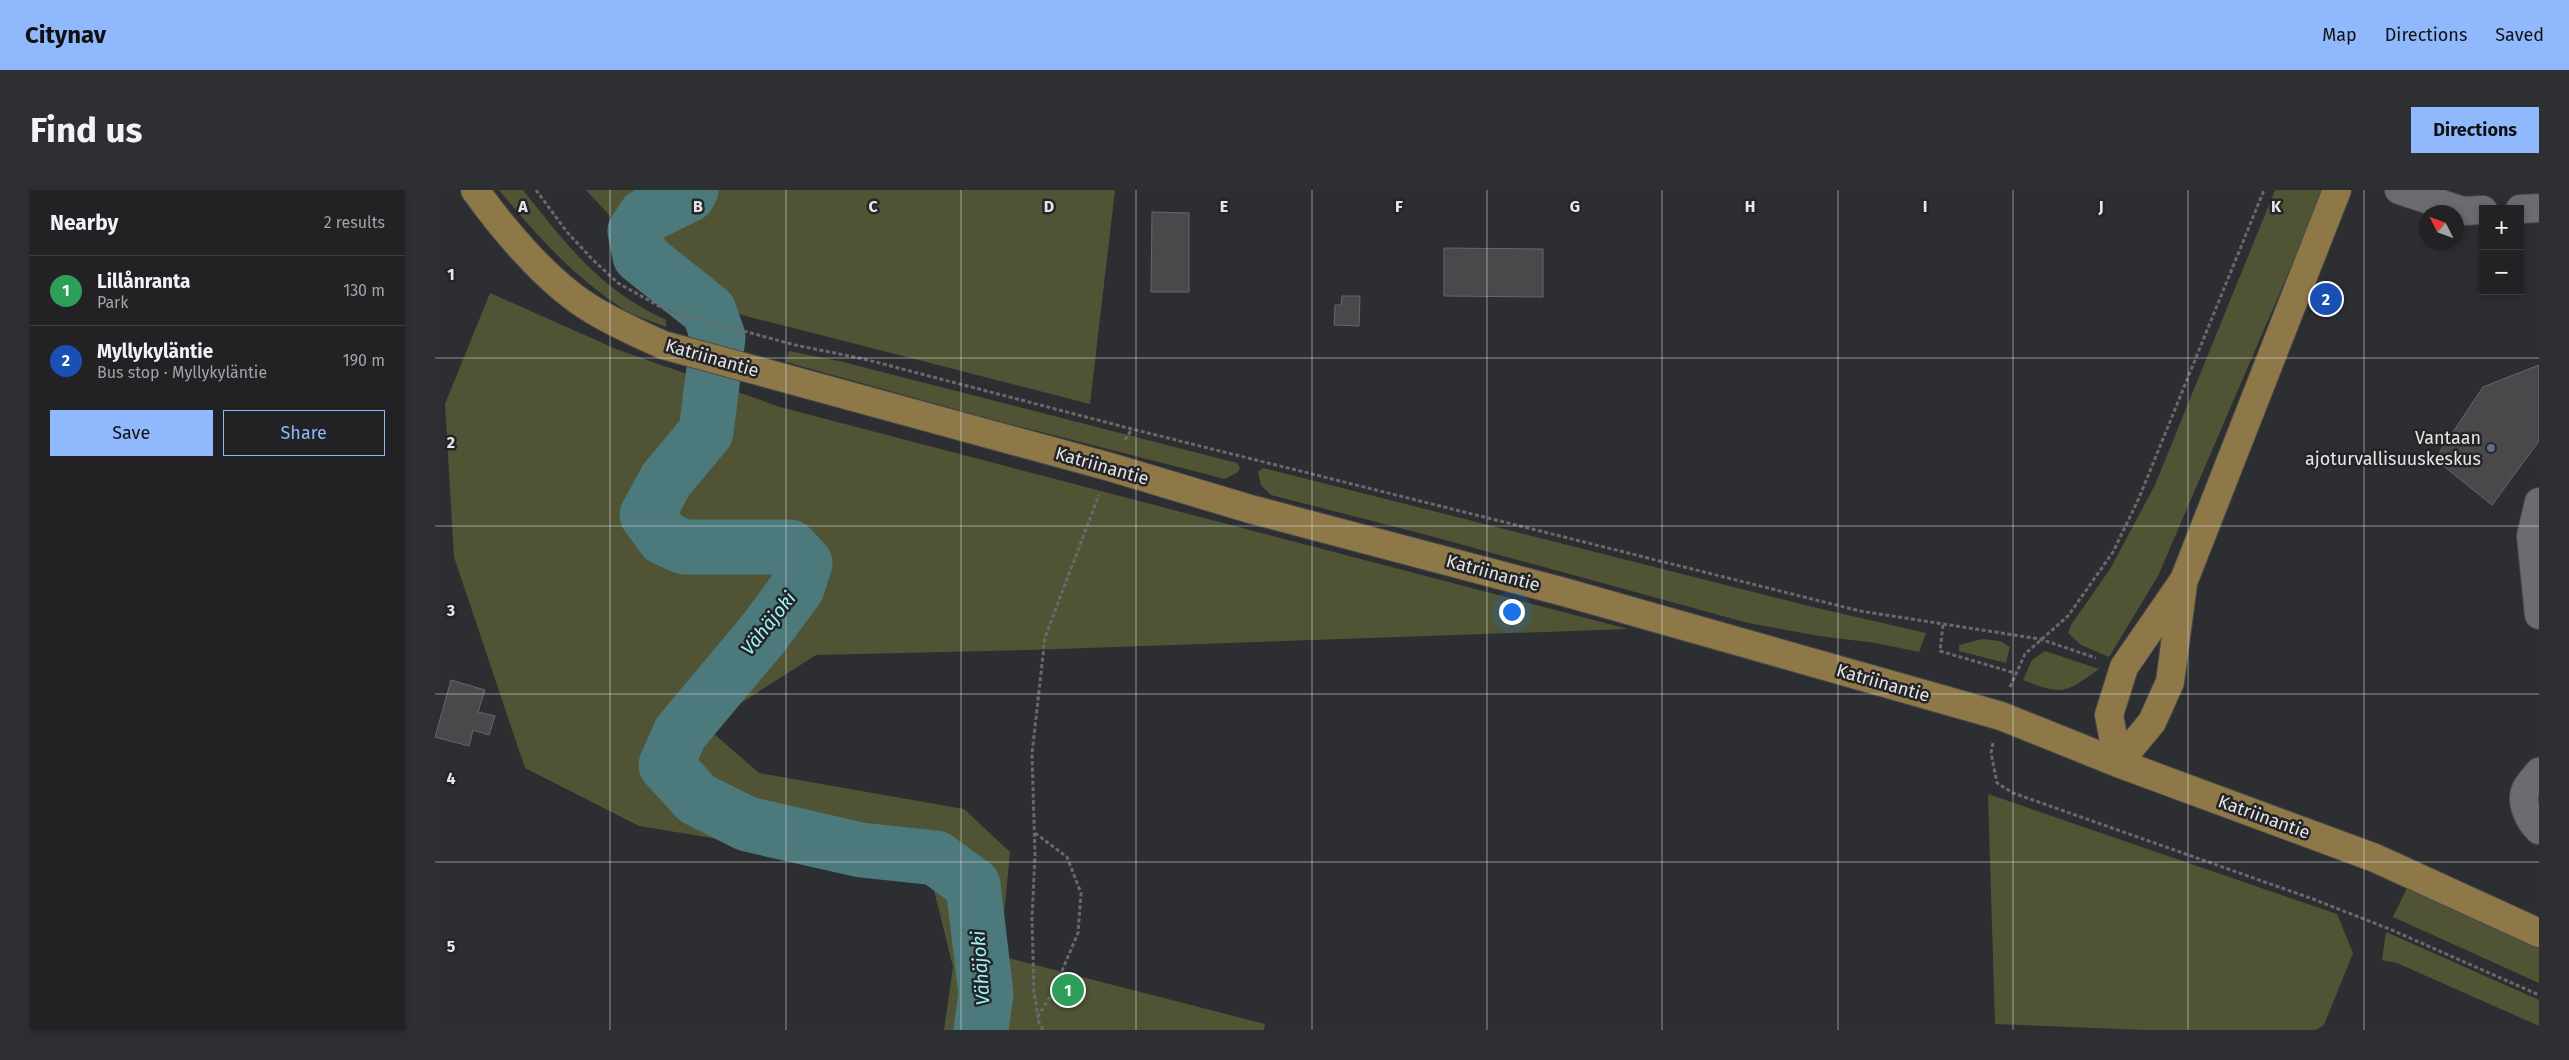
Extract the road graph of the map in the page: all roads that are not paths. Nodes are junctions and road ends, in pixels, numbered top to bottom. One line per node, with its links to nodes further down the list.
1 (475, 190): 10 (main road, Katriinantie)
2 (2337, 190): 8 (main road)
3 (2399, 190): 6 (lane)
4 (2539, 208): 5 (lane)
5 (2524, 209)
6 (2479, 210)
7 (2539, 502): 9 (lane)
8 (2184, 580): 10 (main road); 10 (main road)
9 (2539, 615)
10 (2119, 763): 13 (main road, Katriinantie)
11 (2539, 772): 12 (lane)
12 (2539, 830)
13 (2539, 933)

